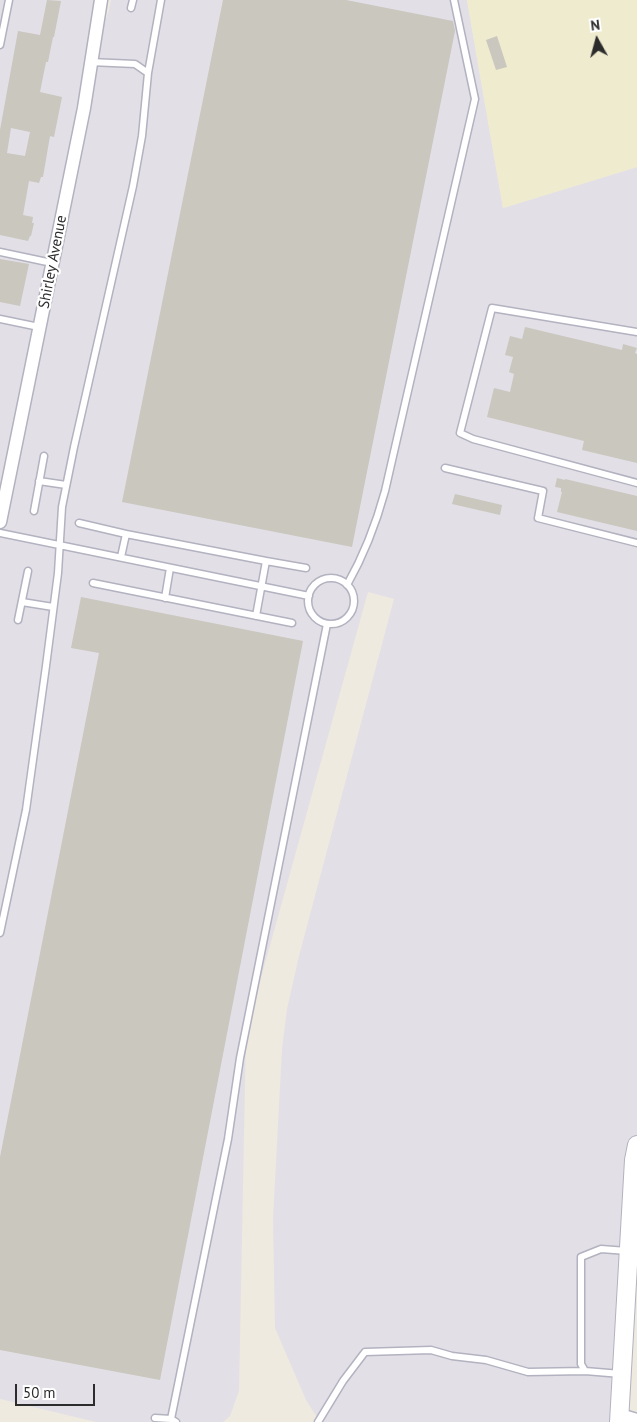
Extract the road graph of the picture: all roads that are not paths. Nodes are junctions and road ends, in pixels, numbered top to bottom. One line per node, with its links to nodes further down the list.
1 (8, 0): 7 (lane)
2 (101, 0): 8 (street, Shirley Avenue)
3 (133, 0): 6 (lane)
4 (161, 0): 9 (lane)
5 (454, 0): 33 (lane)
6 (131, 8)
7 (0, 45)
8 (90, 62): 9 (lane); 11 (street, Shirley Avenue)
9 (148, 73): 19 (lane)
10 (0, 252): 11 (lane)
11 (52, 263): 13 (street, Shirley Avenue)
12 (0, 319): 13 (lane)
13 (40, 326): 21 (street, Shirley Avenue)
14 (637, 332): 18 (lane)
15 (44, 456): 17 (lane)
16 (445, 468): 25 (lane)
17 (39, 481): 19 (lane); 20 (lane)
18 (637, 483)
19 (66, 485): 26 (lane)
20 (34, 511)
21 (0, 522)
22 (79, 523): 24 (lane)
23 (0, 533): 26 (lane)
24 (126, 534): 27 (lane); 28 (lane)
25 (637, 543)
26 (60, 545): 27 (lane); 38 (lane)
27 (121, 558): 29 (lane)
28 (266, 561): 30 (lane); 34 (lane)
29 (170, 568): 34 (lane); 36 (lane)
30 (306, 568)
31 (28, 572): 37 (lane)
32 (93, 583): 36 (lane)
33 (347, 585): 35 (lane); 42 (lane)
34 (261, 586): 35 (lane); 39 (lane)
35 (309, 596): 42 (lane)
36 (165, 598): 39 (lane)
37 (22, 602): 38 (lane); 40 (lane)
38 (53, 607): 43 (lane)
39 (256, 616): 41 (lane)
40 (18, 620)
41 (292, 623)
42 (327, 624): 52 (lane)
43 (0, 933)
44 (637, 1146): 45 (street)
45 (635, 1173): 46 (street)
46 (631, 1256): 47 (lane); 48 (street)
47 (586, 1371): 48 (lane); 53 (lane)
48 (622, 1374): 50 (street)
49 (155, 1418): 52 (lane)
50 (619, 1419): 51 (street)
51 (637, 1420)
52 (173, 1421)
53 (318, 1422)

